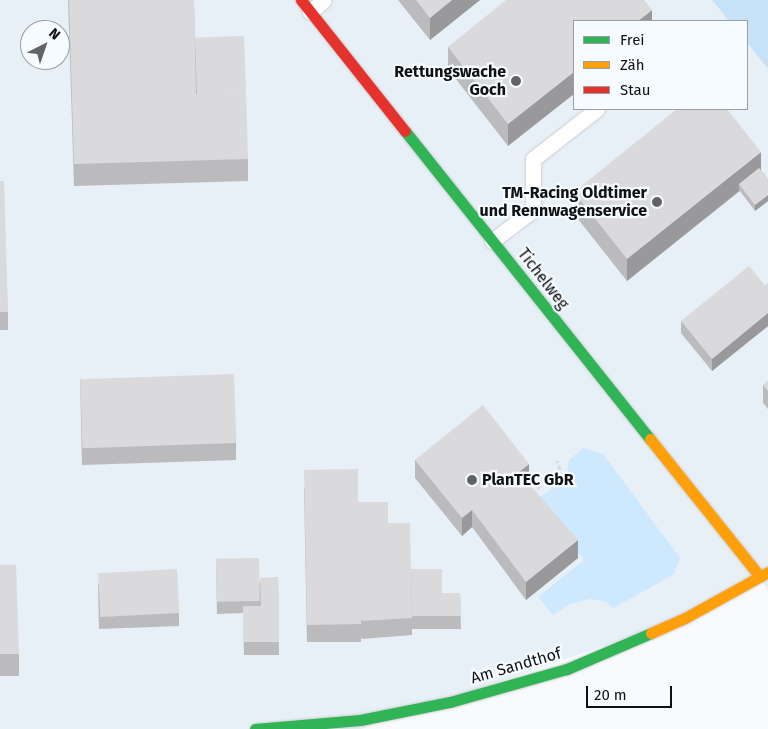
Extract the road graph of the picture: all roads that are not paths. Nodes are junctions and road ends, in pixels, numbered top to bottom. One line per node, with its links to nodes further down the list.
1 (324, 0): 2 (lane)
2 (305, 6): 4 (street, Tichelweg)
3 (597, 110): 4 (lane)
4 (492, 241): 5 (street, Tichelweg)
5 (764, 574): 6 (street, Am Sandthof)
6 (255, 729)

